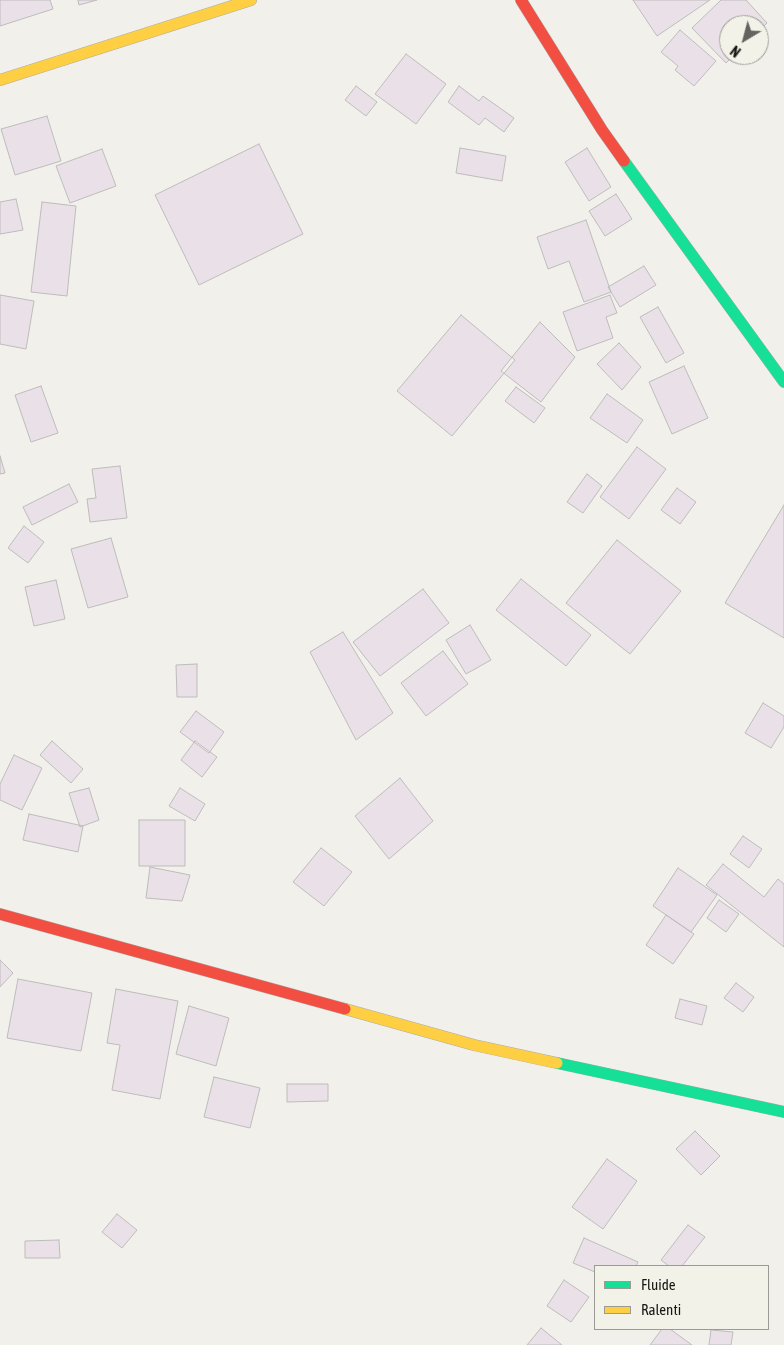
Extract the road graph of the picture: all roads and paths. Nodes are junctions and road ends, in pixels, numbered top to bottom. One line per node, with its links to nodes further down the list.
1 (250, 0): 3 (street)
2 (521, 0): 4 (street)
3 (0, 80)
4 (784, 382)
5 (0, 914): 6 (street)
6 (784, 1112)

